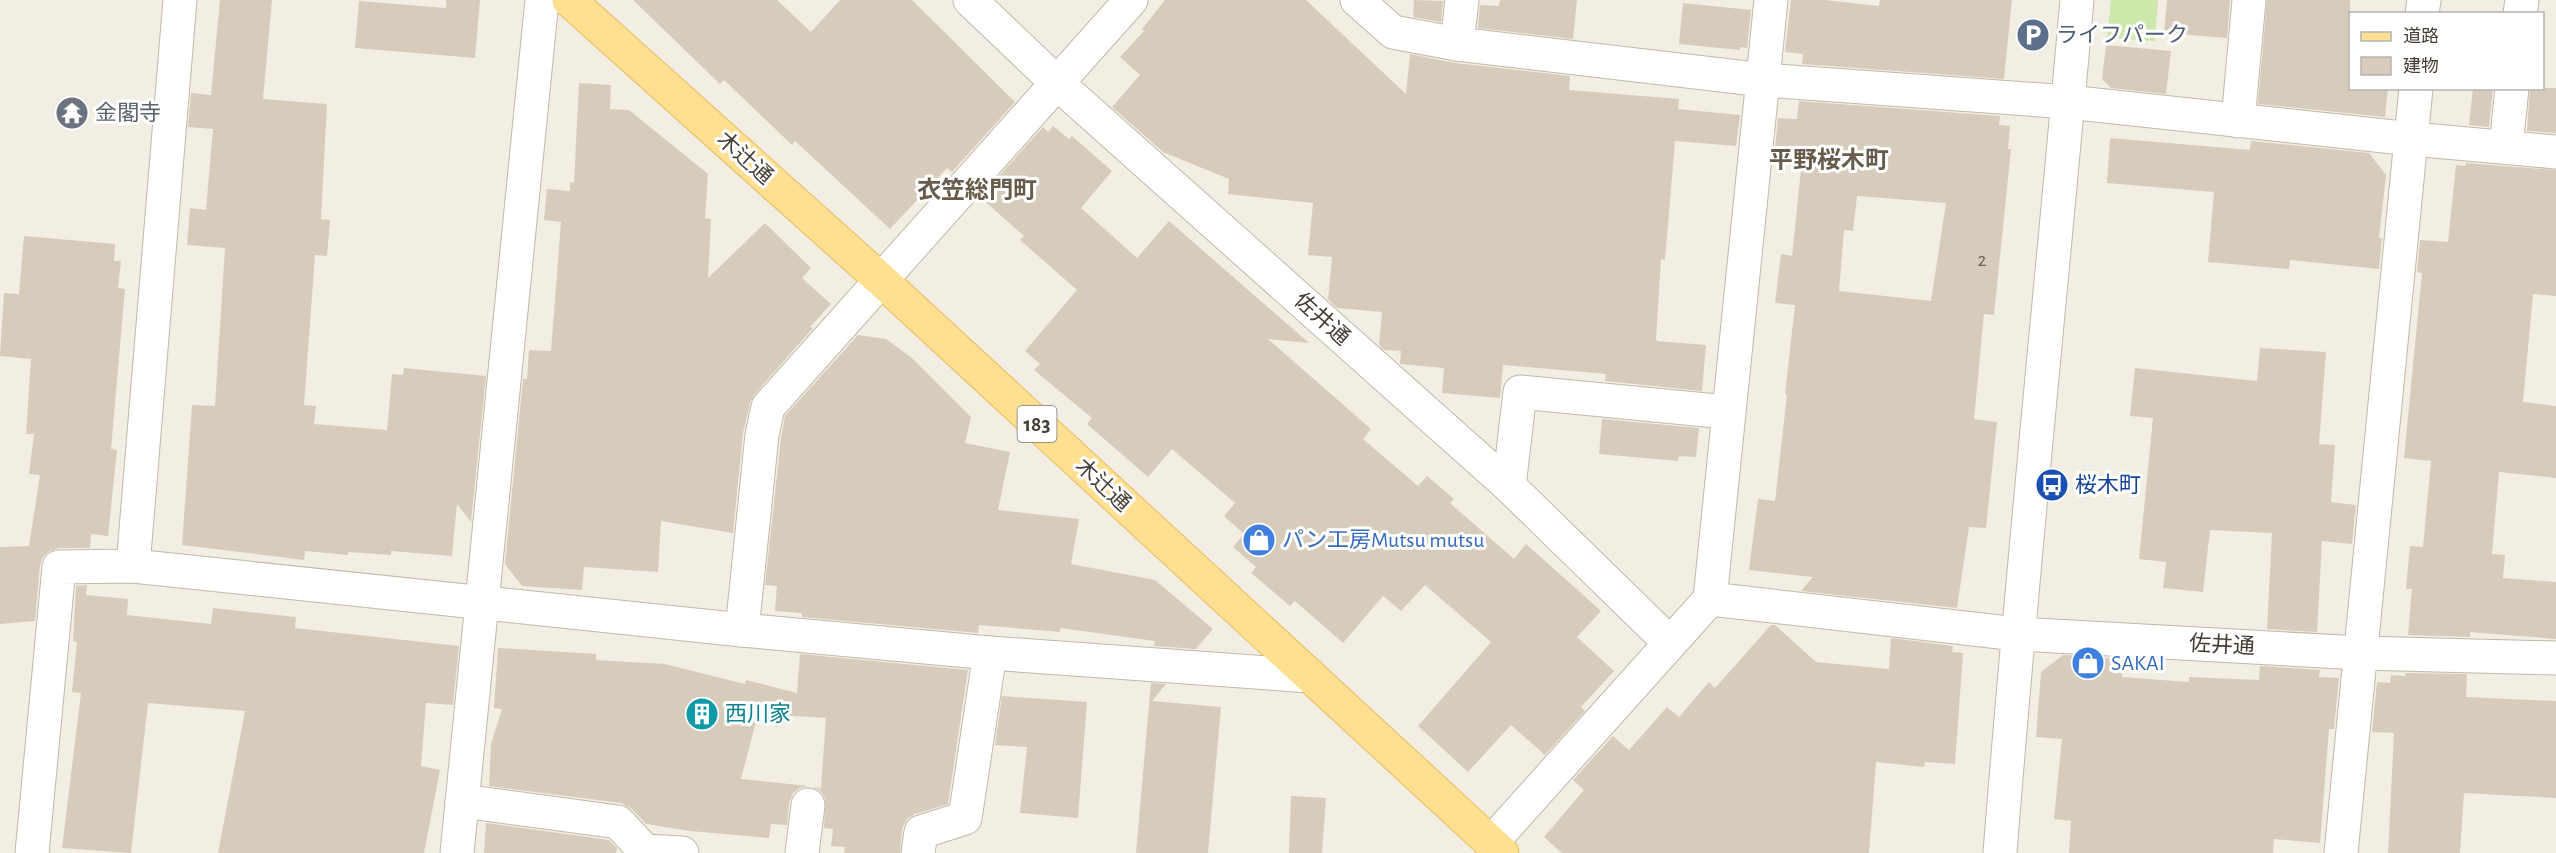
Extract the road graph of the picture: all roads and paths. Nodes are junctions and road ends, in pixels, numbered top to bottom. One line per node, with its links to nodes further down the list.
1 (180, 0): 24 (street)
2 (542, 0): 26 (street)
3 (569, 0): 21 (main road, 木辻通 / 183)
4 (970, 0): 13 (street, 佐井通)
5 (1131, 0): 13 (street)
6 (1357, 0): 11 (street)
7 (1461, 0): 11 (street)
8 (1771, 0): 12 (street)
9 (2077, 0): 16 (street)
10 (2249, 0): 17 (street)
11 (1457, 44): 12 (street)
12 (1764, 80): 16 (street); 22 (street)
13 (1057, 83): 21 (street); 23 (street, 佐井通)
14 (2416, 90): 18 (street)
15 (2512, 90): 19 (street)
16 (2068, 102): 17 (street); 28 (street)
17 (2238, 121): 18 (street)
18 (2412, 139): 19 (street); 31 (street)
19 (2506, 147): 20 (street)
20 (2556, 152)
21 (880, 279): 27 (street); 33 (main road, 木辻通 / 183)
22 (1727, 412): 23 (street); 25 (street)
23 (1509, 486): 29 (street, 佐井通)
24 (133, 566): 26 (street); 37 (street)
25 (1710, 599): 28 (street, 佐井通); 29 (street)
26 (482, 604): 27 (street); 34 (street)
27 (741, 630): 30 (street)
28 (2017, 634): 31 (street, 佐井通); 42 (street)
29 (1670, 643): 36 (street)
30 (990, 653): 33 (street); 41 (street)
31 (2360, 653): 32 (street, 佐井通); 43 (street)
32 (2556, 658)
33 (1310, 676): 36 (main road, 木辻通 / 183)
34 (462, 801): 38 (street); 39 (street)
35 (808, 805): 40 (street)
36 (1497, 848)
37 (32, 853)
38 (457, 853)
39 (682, 853)
40 (802, 853)
41 (918, 853)
42 (2000, 853)
43 (2341, 853)

